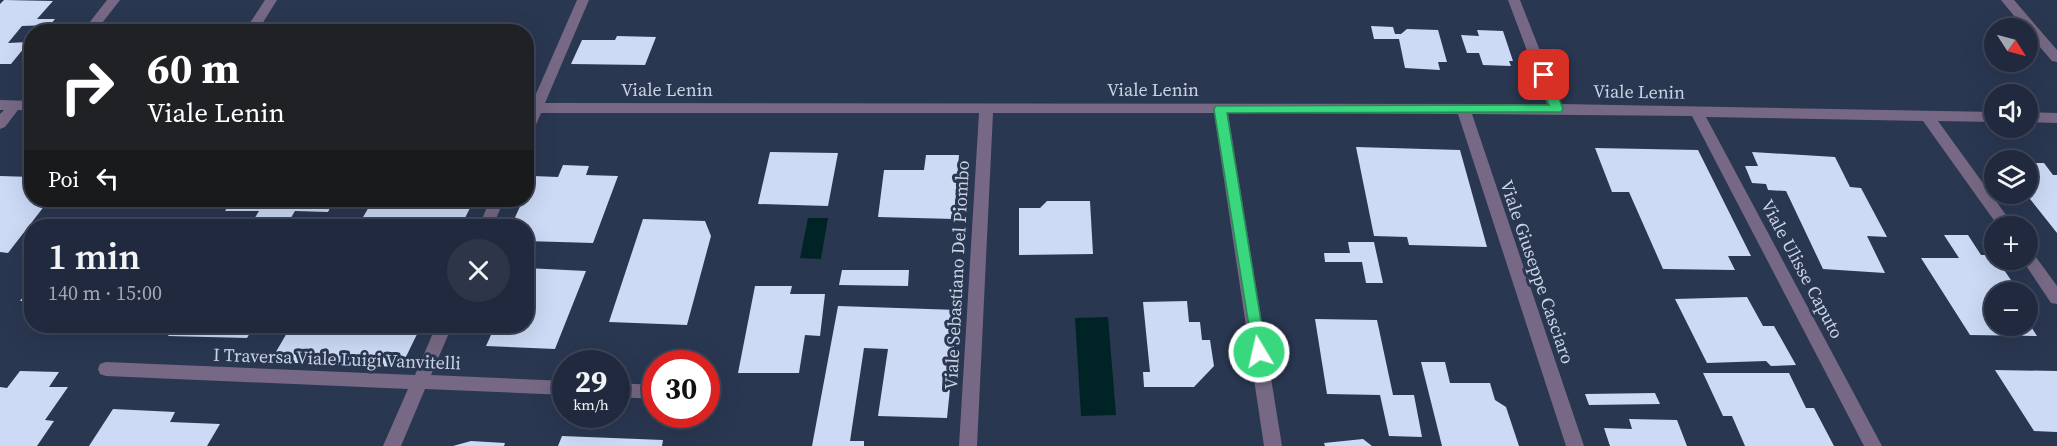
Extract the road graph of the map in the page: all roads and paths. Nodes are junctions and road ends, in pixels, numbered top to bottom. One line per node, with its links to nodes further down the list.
1 (114, 0): 6 (street)
2 (271, 0): 7 (street)
3 (583, 0): 9 (street)
4 (1514, 0): 16 (street)
5 (2007, 0): 8 (street)
6 (94, 24)
7 (255, 24)
8 (2057, 58)
9 (534, 104)
10 (0, 105): 11 (street)
11 (24, 105)
12 (24, 107): 23 (street)
13 (986, 107): 14 (street, Viale Lenin); 15 (street, Viale Lenin); 32 (street, Viale Sebastiano Del Piombo)
14 (534, 108)
15 (1220, 109): 17 (street, Viale Lenin); 33 (street)
16 (1556, 109): 17 (street, Viale Lenin); 18 (street, Viale Lenin)
17 (1464, 110): 34 (street, Viale Giuseppe Casciaro)
18 (1696, 110): 19 (street, Viale Lenin); 35 (street, Viale Ulisse Caputo)
19 (1928, 116): 20 (street, Viale Lenin); 24 (street)
20 (1984, 117)
21 (2038, 117): 22 (street)
22 (2057, 118)
23 (0, 124)
24 (1999, 216)
25 (2037, 270): 26 (street)
26 (2057, 298)
27 (441, 333): 29 (street)
28 (106, 369): 29 (street, I Traversa Viale Luigi Vanvitelli)
29 (421, 382): 30 (street, I Traversa Viale Luigi Vanvitelli); 31 (street)
30 (552, 387)
31 (392, 446)
32 (968, 446)
33 (1273, 446)
34 (1575, 446)
35 (1873, 446)

